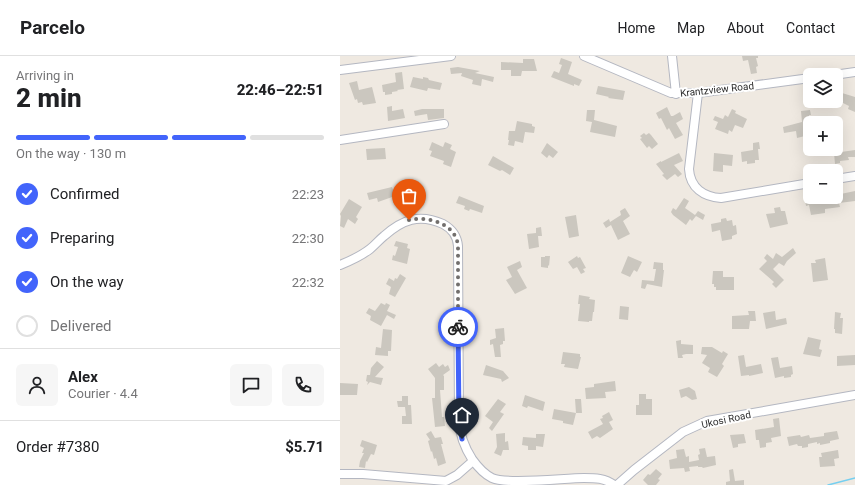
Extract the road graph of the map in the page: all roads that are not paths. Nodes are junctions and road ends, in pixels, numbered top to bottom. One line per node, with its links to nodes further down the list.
1 (452, 56): 4 (street)
2 (584, 56): 10 (street, Krantzview Road)
3 (672, 56): 10 (street)
4 (403, 58): 5 (street)
5 (340, 70)
6 (855, 72): 7 (street)
7 (843, 74)
8 (803, 79): 9 (street, Krantzview Road)
9 (698, 93): 10 (street, Krantzview Road); 15 (street)
10 (676, 94)
11 (444, 124): 12 (street)
12 (340, 140)
13 (855, 176): 14 (street)
14 (843, 178)
15 (803, 184)
16 (340, 265): 18 (street)
17 (855, 395): 21 (street, Ukosi Road)
18 (473, 461): 19 (street); 20 (street)
19 (340, 474)
20 (614, 485)
21 (617, 485)

